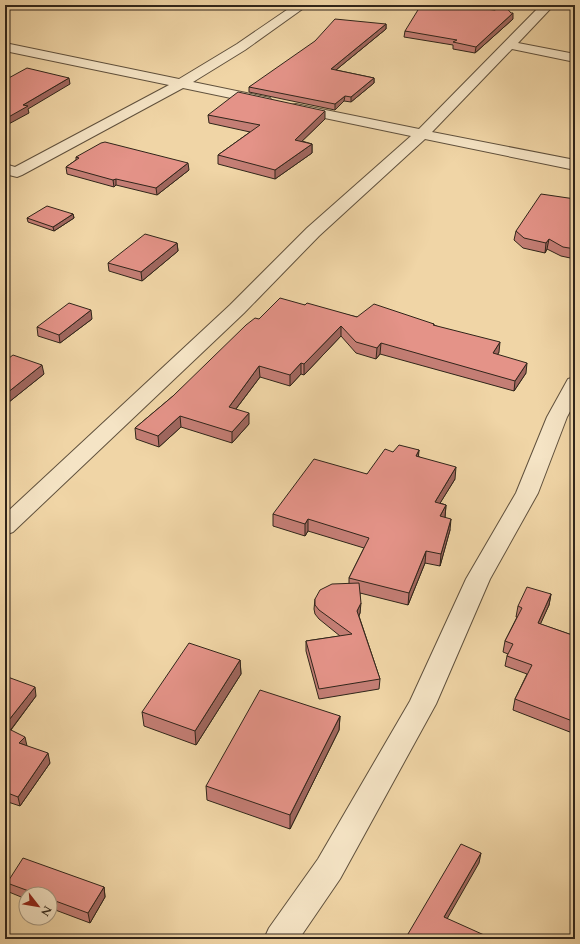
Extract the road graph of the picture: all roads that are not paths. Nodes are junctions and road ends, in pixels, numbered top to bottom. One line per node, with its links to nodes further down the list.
1 (302, 5): 6 (street)
2 (548, 5): 3 (street)
3 (508, 45): 5 (street); 7 (street)
4 (5, 47): 6 (street)
5 (575, 58)
6 (181, 84): 7 (street); 9 (street)
7 (422, 134): 8 (street); 11 (street)
8 (575, 165)
9 (9, 174)
10 (575, 383): 12 (street)
11 (5, 527)
12 (280, 939)

